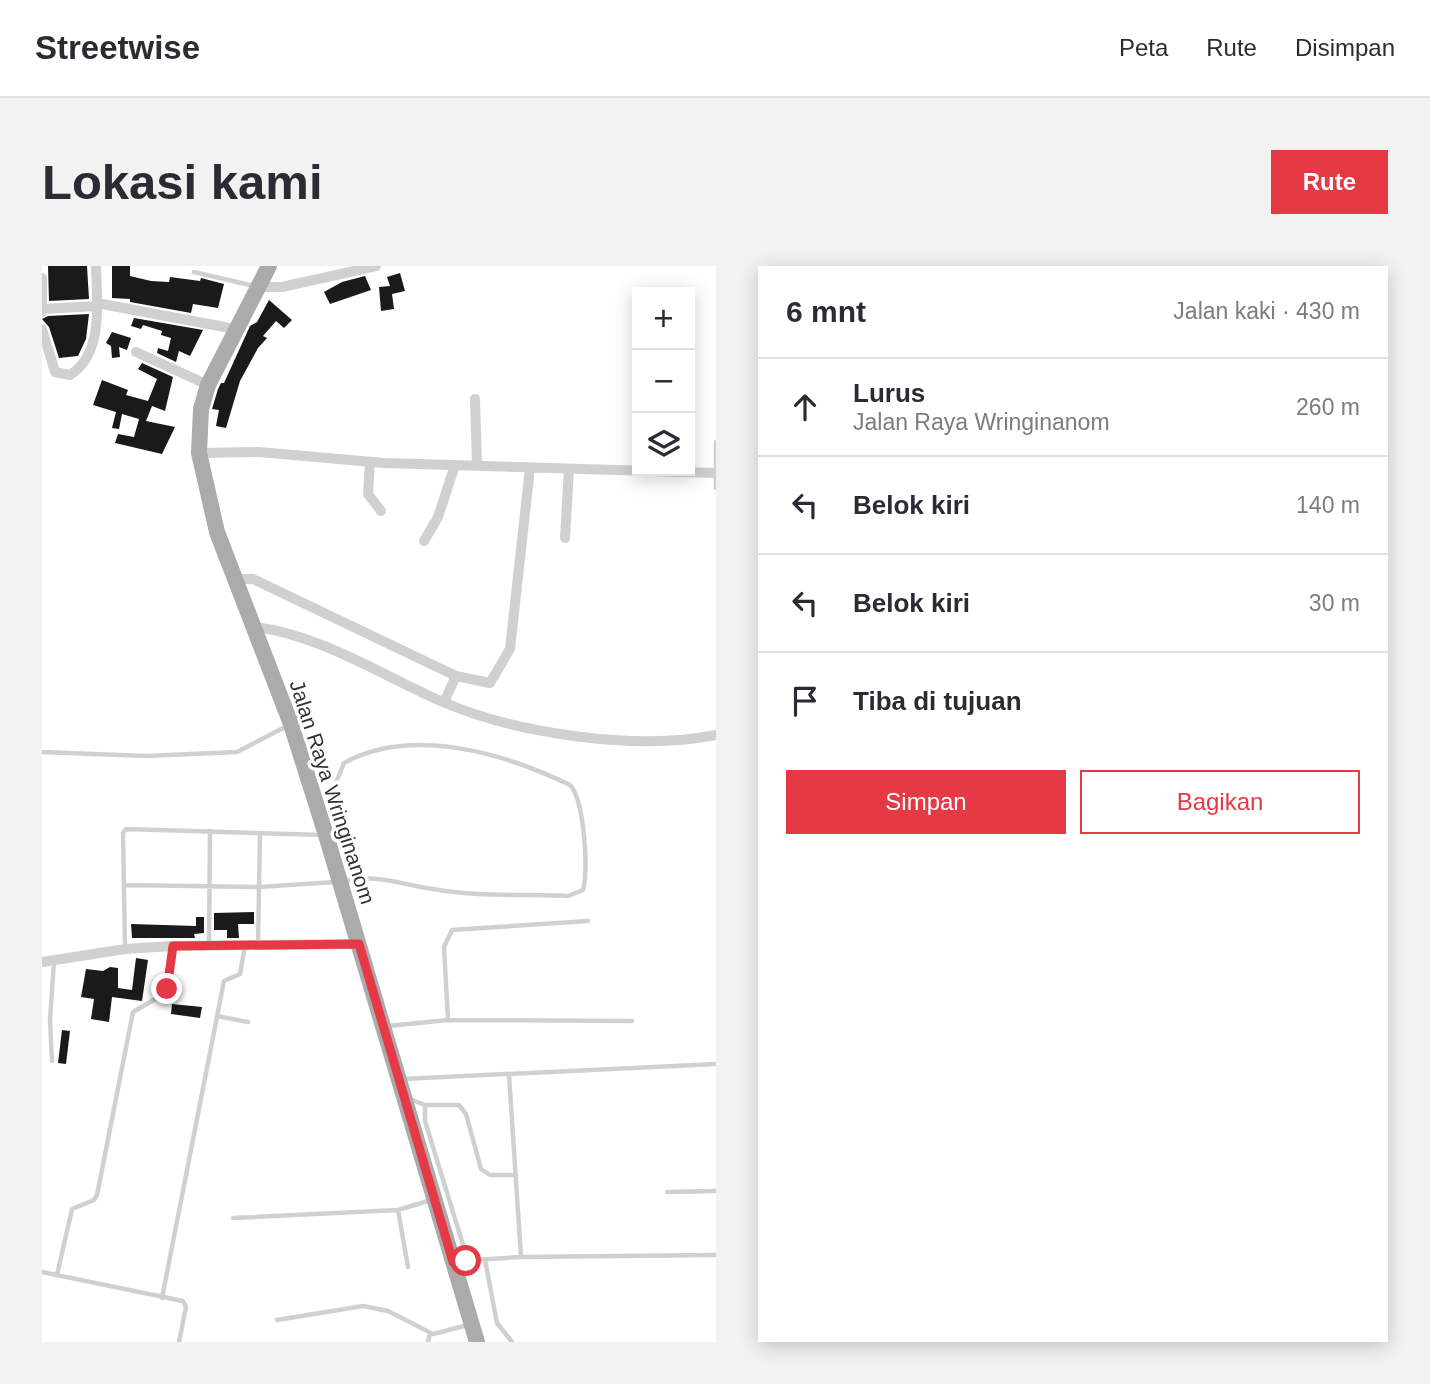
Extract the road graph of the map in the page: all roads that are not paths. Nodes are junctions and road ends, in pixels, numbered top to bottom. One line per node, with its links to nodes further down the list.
1 (96, 266): 7 (street)
2 (269, 266): 6 (main road, Jalan Raya Wringinanom)
3 (376, 266): 6 (street)
4 (194, 272): 6 (lane)
5 (42, 278): 8 (street)
6 (258, 287): 10 (main road, Jalan Raya Wringinanom)
7 (97, 304): 8 (street); 9 (street); 10 (street)
8 (42, 310)
9 (42, 329)
10 (235, 329): 12 (main road, Jalan Raya Wringinanom)
11 (136, 352): 12 (street)
12 (208, 386): 15 (main road, Jalan Raya Wringinanom)
13 (475, 399): 17 (street)
14 (716, 442): 21 (lane)
15 (199, 453): 16 (street); 26 (main road, Jalan Raya Wringinanom)
16 (370, 462): 18 (street); 23 (street)
17 (477, 465): 18 (street); 19 (street)
18 (455, 466): 25 (street)
19 (530, 468): 20 (street); 28 (street)
20 (569, 469): 21 (street); 24 (street)
21 (716, 473): 22 (lane)
22 (716, 488)
23 (381, 511)
24 (565, 538)
25 (424, 541)
26 (236, 579): 27 (main road, Jalan Raya Wringinanom); 28 (street)
27 (255, 627): 29 (street); 30 (main road, Jalan Raya Wringinanom)
28 (456, 676): 29 (street)
29 (444, 702): 31 (street)
30 (284, 727): 32 (lane); 36 (main road, Jalan Raya Wringinanom)
31 (716, 735)
32 (42, 752)
33 (335, 785): 37 (lane)
34 (210, 831): 35 (lane); 38 (lane); 39 (lane)
35 (260, 833): 36 (lane); 40 (lane)
36 (319, 835): 37 (main road, Jalan Raya Wringinanom)
37 (333, 883): 40 (lane); 45 (main road, Jalan Raya Wringinanom)
38 (125, 885): 39 (lane); 47 (lane)
39 (209, 886): 40 (lane); 42 (lane)
40 (259, 887): 44 (lane)
41 (588, 921): 51 (lane)
42 (209, 945): 43 (street); 46 (street)
43 (246, 945): 44 (street); 50 (lane)
44 (258, 945): 45 (street)
45 (352, 945): 54 (main road, Jalan Raya Wringinanom)
46 (173, 946): 47 (street); 73 (lane)
47 (125, 949): 48 (street)
48 (54, 960): 49 (street); 55 (lane)
49 (42, 962)
50 (217, 1016): 53 (lane); 74 (lane)
51 (448, 1020): 52 (lane); 54 (lane)
52 (632, 1021)
53 (248, 1022)
54 (383, 1027): 58 (main road, Jalan Raya Wringinanom)
55 (52, 1061)
56 (716, 1064): 57 (lane)
57 (509, 1075): 58 (lane); 61 (lane)
58 (397, 1079): 59 (main road, Jalan Raya Wringinanom)
59 (402, 1096): 60 (lane); 64 (main road, Jalan Raya Wringinanom)
60 (425, 1104): 61 (lane); 70 (lane)
61 (516, 1175): 68 (lane)
62 (716, 1191): 63 (lane)
63 (667, 1192)
64 (435, 1199): 65 (lane); 70 (main road, Jalan Raya Wringinanom)
65 (401, 1209): 66 (lane); 71 (lane)
66 (233, 1217)
67 (716, 1255): 68 (lane)
68 (521, 1257): 69 (lane)
69 (485, 1260): 70 (lane); 81 (lane)
70 (461, 1261): 76 (main road, Jalan Raya Wringinanom)
71 (408, 1267)
72 (42, 1272): 73 (lane)
73 (57, 1275): 74 (lane)
74 (162, 1298): 78 (lane)
75 (277, 1320): 77 (lane)
76 (472, 1324): 77 (lane); 80 (main road, Jalan Raya Wringinanom)
77 (430, 1333): 79 (lane)
78 (178, 1342)
79 (428, 1342)
80 (478, 1342)
81 (512, 1342)

